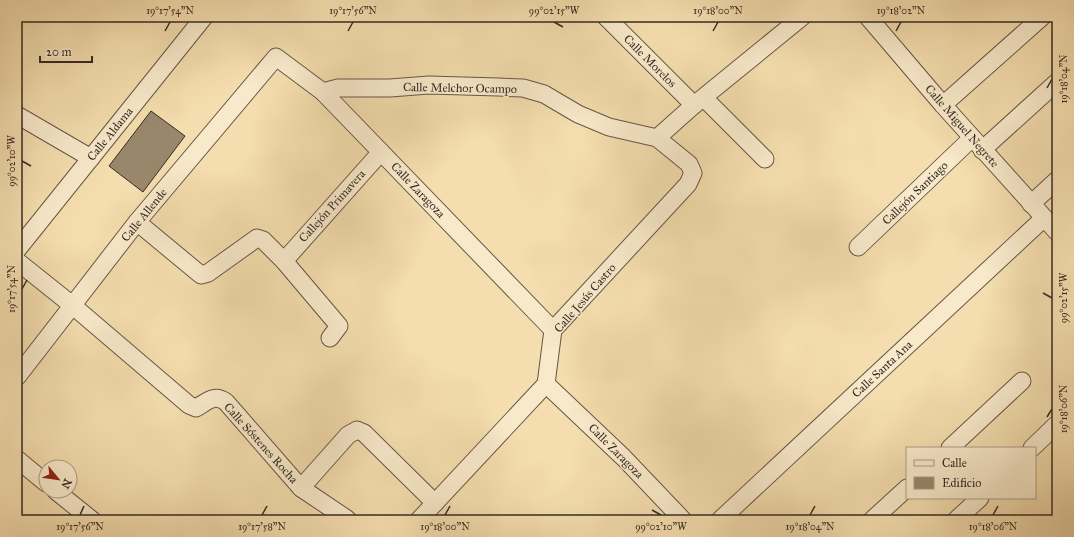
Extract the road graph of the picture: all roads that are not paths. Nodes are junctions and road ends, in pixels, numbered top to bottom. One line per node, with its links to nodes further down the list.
1 (204, 17): 15 (street, Calle Aldama)
2 (606, 17): 9 (street, Calle Morelos)
3 (802, 17): 9 (street)
4 (868, 17): 10 (street, Calle Miguel Negrete)
5 (1042, 17): 10 (street)
6 (276, 57): 8 (street, Calle Zaragoza); 21 (street, Calle Allende)
7 (1057, 82): 13 (street, Callejón Santiago)
8 (323, 92): 12 (street, Calle Melchor Ocampo); 14 (street, Calle Zaragoza)
9 (699, 102): 12 (street); 16 (street, Calle Morelos)
10 (943, 105): 13 (street, Calle Miguel Negrete)
11 (17, 115): 15 (street)
12 (657, 138): 17 (street, Calle Melchor Ocampo)
13 (977, 144): 19 (street, Calle Miguel Negrete); 23 (street, Callejón Santiago)
14 (381, 152): 25 (street, Callejón Primavera); 28 (street, Calle Zaragoza)
15 (90, 158): 24 (street, Calle Aldama)
16 (765, 160)
17 (693, 173): 28 (street, Calle Jesús Castro)
18 (1057, 180): 19 (street)
19 (1031, 204): 20 (street, Calle Miguel Negrete)
20 (1044, 218): 22 (street, Calle Miguel Negrete); 47 (street, Calle Santa Ana)
21 (137, 222): 25 (street); 27 (street, Calle Allende)
22 (1057, 232)
23 (858, 247)
24 (17, 250)
25 (284, 260): 29 (street)
26 (17, 262): 27 (street, Calle Sóstenes Rocha)
27 (72, 305): 30 (street, Calle Allende); 38 (street, Calle Sóstenes Rocha)
28 (553, 330): 32 (street, Calle Jesús Castro)
29 (330, 338)
30 (17, 377)
31 (1022, 381): 34 (street)
32 (546, 384): 42 (street); 46 (street, Calle Zaragoza)
33 (1057, 424): 35 (street)
34 (951, 447)
35 (1033, 447)
36 (17, 459): 37 (street)
37 (38, 476)
38 (301, 488): 42 (street, Calle Sóstenes Rocha); 43 (street)
39 (906, 489): 48 (street)
40 (66, 499): 44 (street)
41 (979, 499): 49 (street)
42 (435, 502): 45 (street)
43 (347, 519)
44 (92, 520)
45 (419, 520)
46 (683, 520)
47 (720, 520)
48 (872, 520)
49 (956, 520)

